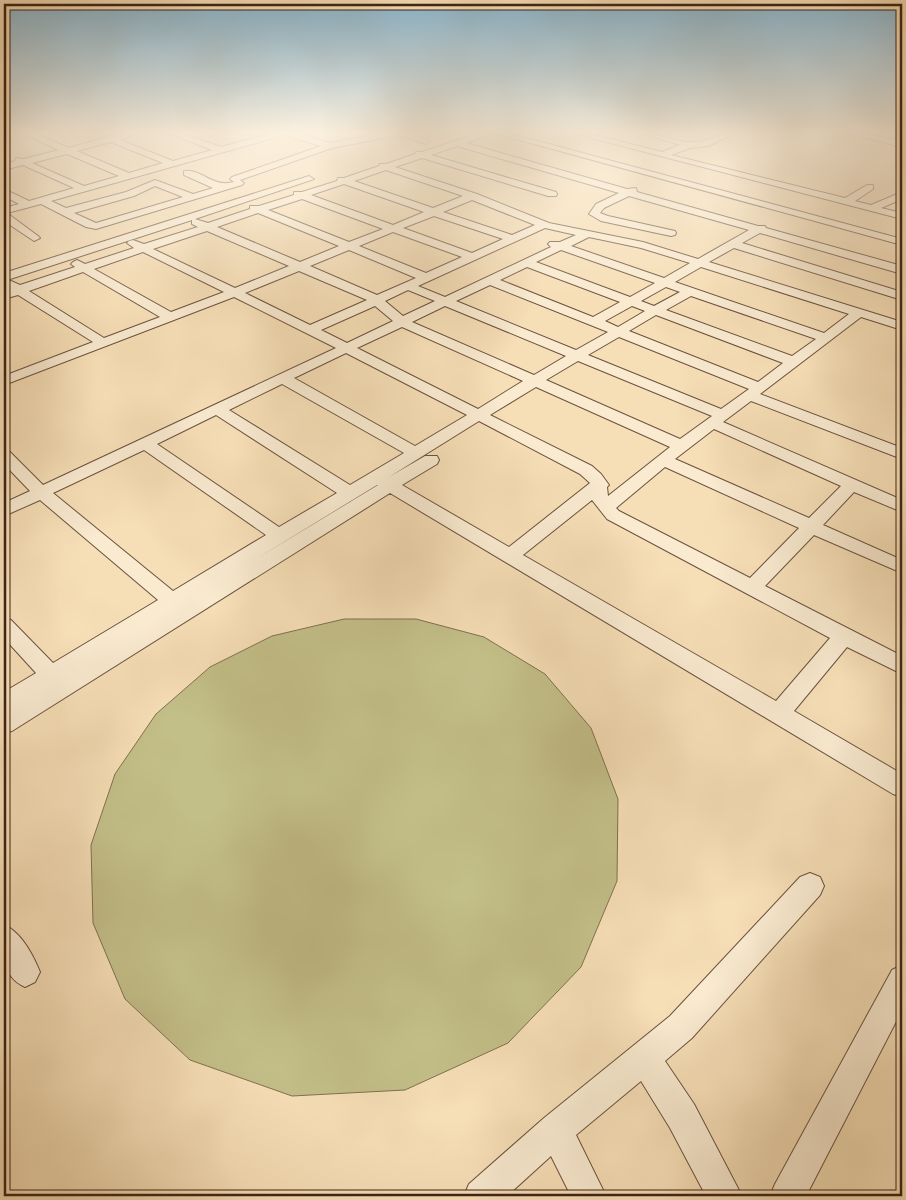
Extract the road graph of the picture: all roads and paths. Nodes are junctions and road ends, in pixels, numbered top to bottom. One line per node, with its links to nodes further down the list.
1 (83, 189): 30 (street)
2 (141, 189): 40 (street)
3 (173, 189): 18 (street)
4 (219, 189): 27 (street)
5 (252, 189): 23 (street)
6 (276, 189): 23 (street)
7 (299, 189): 19 (street)
8 (316, 189): 24 (street)
9 (367, 189): 31 (street)
10 (453, 189): 28 (street)
11 (551, 189): 20 (street)
12 (564, 189): 20 (street)
13 (612, 189): 22 (street)
14 (635, 189): 22 (street)
15 (706, 189): 34 (street)
16 (795, 189): 32 (street)
17 (867, 189): 32 (street)
18 (176, 190): 26 (street); 27 (street)
19 (291, 191): 24 (street); 35 (street)
20 (560, 191): 42 (street)
21 (4, 192): 33 (street)
22 (626, 193): 46 (street); 52 (street)
23 (261, 194): 72 (street)
24 (302, 195): 38 (street); 45 (street)
25 (902, 195): 37 (street)
26 (157, 196)
27 (193, 196): 40 (street)
28 (473, 196): 41 (street); 42 (street)
29 (144, 199): 36 (street)
30 (42, 200): 33 (street); 40 (street)
31 (401, 201): 41 (street); 45 (street)
32 (846, 202): 37 (street)
33 (27, 204): 39 (street)
34 (764, 205): 46 (street); 56 (street)
35 (247, 206): 38 (street); 47 (street)
36 (113, 208)
37 (872, 208): 44 (street)
38 (259, 210): 48 (street); 59 (street)
39 (4, 211)
40 (65, 212)
41 (433, 212): 49 (street); 55 (street)
42 (515, 213): 50 (street)
43 (4, 216): 54 (street)
44 (902, 216)
45 (361, 217): 49 (street)
46 (733, 221): 51 (street)
47 (196, 222): 48 (street); 58 (street)
48 (208, 227): 58 (street); 66 (street)
49 (391, 228): 59 (street); 62 (street)
50 (539, 228): 53 (street); 55 (street); 60 (street)
51 (761, 228): 57 (street); 67 (street)
52 (671, 233)
53 (587, 234): 60 (street); 64 (street)
54 (34, 238)
55 (512, 240): 62 (street)
56 (902, 242)
57 (733, 244): 64 (street); 71 (street)
58 (139, 245): 65 (street); 75 (street)
59 (348, 246): 66 (street); 68 (street)
60 (561, 246): 63 (street); 70 (street)
61 (902, 257): 67 (street)
62 (472, 258): 68 (street)
63 (527, 262): 69 (street); 79 (street)
64 (700, 262): 70 (street); 80 (street)
65 (78, 265): 72 (street); 83 (street)
66 (298, 266): 75 (street); 77 (street)
67 (896, 268): 71 (street)
68 (427, 278): 73 (street)
69 (489, 280): 78 (street); 85 (street)
70 (665, 282): 74 (street); 79 (street)
71 (865, 285): 76 (street); 80 (street)
72 (8, 286): 90 (street)
73 (408, 286): 77 (street); 78 (street)
74 (690, 291): 81 (street); 89 (street)
75 (234, 293): 83 (street); 87 (street)
76 (902, 296)
77 (377, 300): 84 (street); 87 (street)
78 (446, 301): 84 (street); 92 (street)
79 (631, 301): 81 (street); 85 (street)
80 (837, 305): 82 (street)
81 (656, 310): 88 (street); 93 (street)
82 (860, 312): 86 (street); 89 (street)
83 (170, 317): 90 (street)
84 (402, 322): 91 (street); 96 (street)
85 (594, 322): 88 (street)
86 (902, 326)
87 (310, 330): 91 (street)
88 (618, 332): 92 (street); 97 (street)
89 (826, 338): 93 (street)
90 (103, 343): 94 (street)
91 (345, 347): 95 (street); 99 (street)
92 (577, 354): 96 (street); 100 (street)
93 (794, 362): 97 (street)
94 (6, 377)
95 (282, 378): 98 (street); 103 (street)
96 (536, 381): 99 (street); 102 (street)
97 (755, 391): 100 (street); 104 (street)
98 (217, 409): 101 (street); 111 (street)
99 (486, 418): 103 (street); 107 (street); 109 (street)
100 (718, 419): 102 (street); 108 (street)
101 (145, 443): 110 (street); 116 (street)
102 (682, 446): 106 (street)
103 (416, 453): 107 (street)
104 (902, 454)
105 (4, 455): 110 (street)
106 (663, 460): 113 (street); 115 (street)
107 (383, 481): 111 (street); 117 (street); 120 (street)
108 (852, 484): 112 (street); 115 (street)
109 (600, 485): 113 (street); 117 (street)
110 (41, 492): 114 (street); 120 (street)
111 (350, 493): 116 (street)
112 (902, 506)
113 (606, 507): 119 (street)
114 (4, 510)
115 (811, 526): 118 (street); 119 (street)
116 (279, 536): 120 (street)
117 (510, 556): 126 (street)
118 (902, 567)
119 (752, 588): 122 (street)
120 (179, 606): 124 (street); 127 (street)
121 (4, 626): 124 (street)
122 (844, 636): 123 (street); 126 (street)
123 (902, 666)
124 (51, 675): 125 (street)
125 (4, 703)
126 (778, 714): 128 (street)
127 (4, 724)
128 (902, 786)
129 (810, 886): 133 (street)
130 (4, 939): 131 (street)
131 (26, 972)
132 (902, 980): 138 (street)
133 (644, 1057): 134 (street); 137 (street)
134 (556, 1130): 135 (street); 136 (street)
135 (481, 1196)
136 (589, 1196)
137 (725, 1196)
138 (787, 1196)

